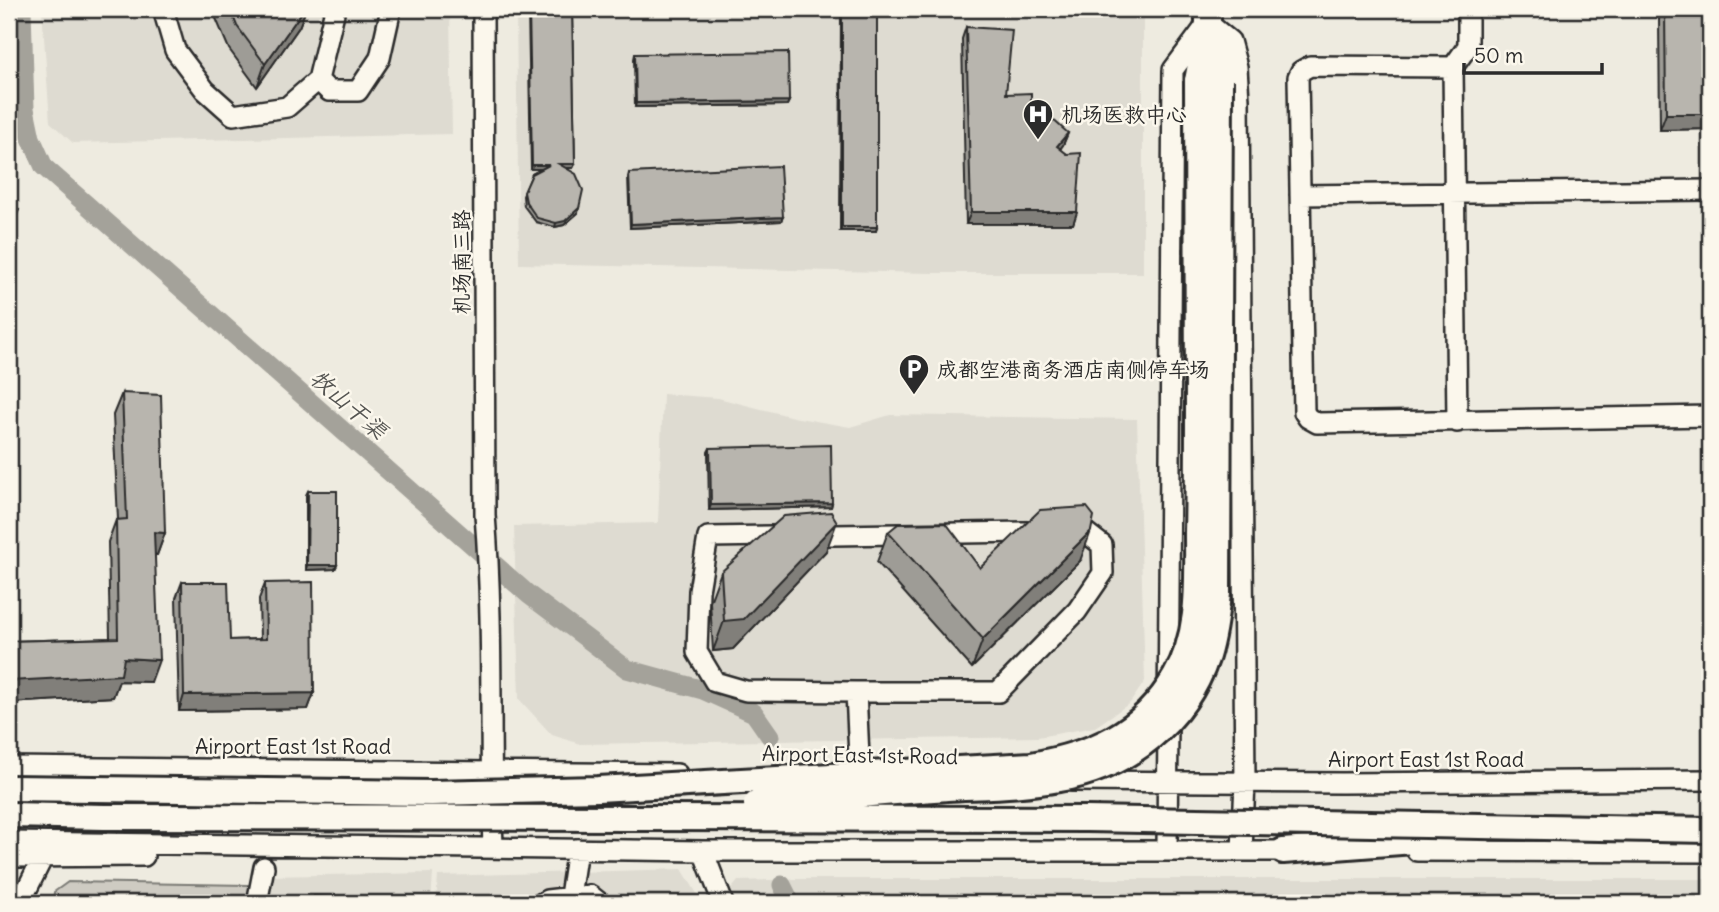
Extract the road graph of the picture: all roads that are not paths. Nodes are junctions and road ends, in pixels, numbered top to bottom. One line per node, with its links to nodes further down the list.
1 (163, 9): 8 (street)
2 (335, 9): 8 (street)
3 (391, 9): 8 (street)
4 (483, 9): 17 (street, 机场南三路)
5 (1468, 9): 7 (street)
6 (1208, 16): 9 (main road); 20 (street); 21 (street)
7 (1453, 67): 11 (street); 12 (street)
8 (318, 80)
9 (1208, 81): 22 (main road, bridge); 24 (main road, bridge)
10 (1710, 190): 11 (street)
11 (1454, 193): 12 (street); 14 (street)
12 (1300, 195): 14 (street)
13 (1710, 416): 14 (street)
14 (1457, 422)
15 (856, 692): 15 (street); 18 (street)
16 (9, 767): 17 (street, Airport East 1st Road)
17 (490, 771): 18 (street, Airport East 1st Road); 29 (street, 机场南三路)
18 (860, 778): 20 (street, Airport East 1st Road)
19 (1710, 780): 21 (street, Airport East 1st Road)
20 (1168, 782): 21 (street, Airport East 1st Road); 32 (street)
21 (1245, 782): 33 (street)
22 (9, 788)
23 (9, 814): 24 (main road, bridge)
24 (588, 818): 25 (main road, bridge)
25 (1710, 830)
26 (1710, 836): 34 (main road)
27 (9, 842): 28 (street)
28 (247, 845): 29 (street); 37 (street)
29 (493, 848): 30 (street)
30 (577, 849): 31 (street); 39 (street)
31 (703, 851): 32 (street); 44 (street)
32 (1167, 851): 33 (street)
33 (1242, 851): 34 (street)
34 (1283, 851): 35 (street)
35 (1710, 852)
36 (9, 857): 37 (street)
37 (43, 857): 40 (street)
38 (264, 867): 41 (street)
39 (570, 896): 42 (street); 43 (street)
40 (20, 903)
41 (257, 903)
42 (542, 903)
43 (600, 903)
44 (723, 903)

